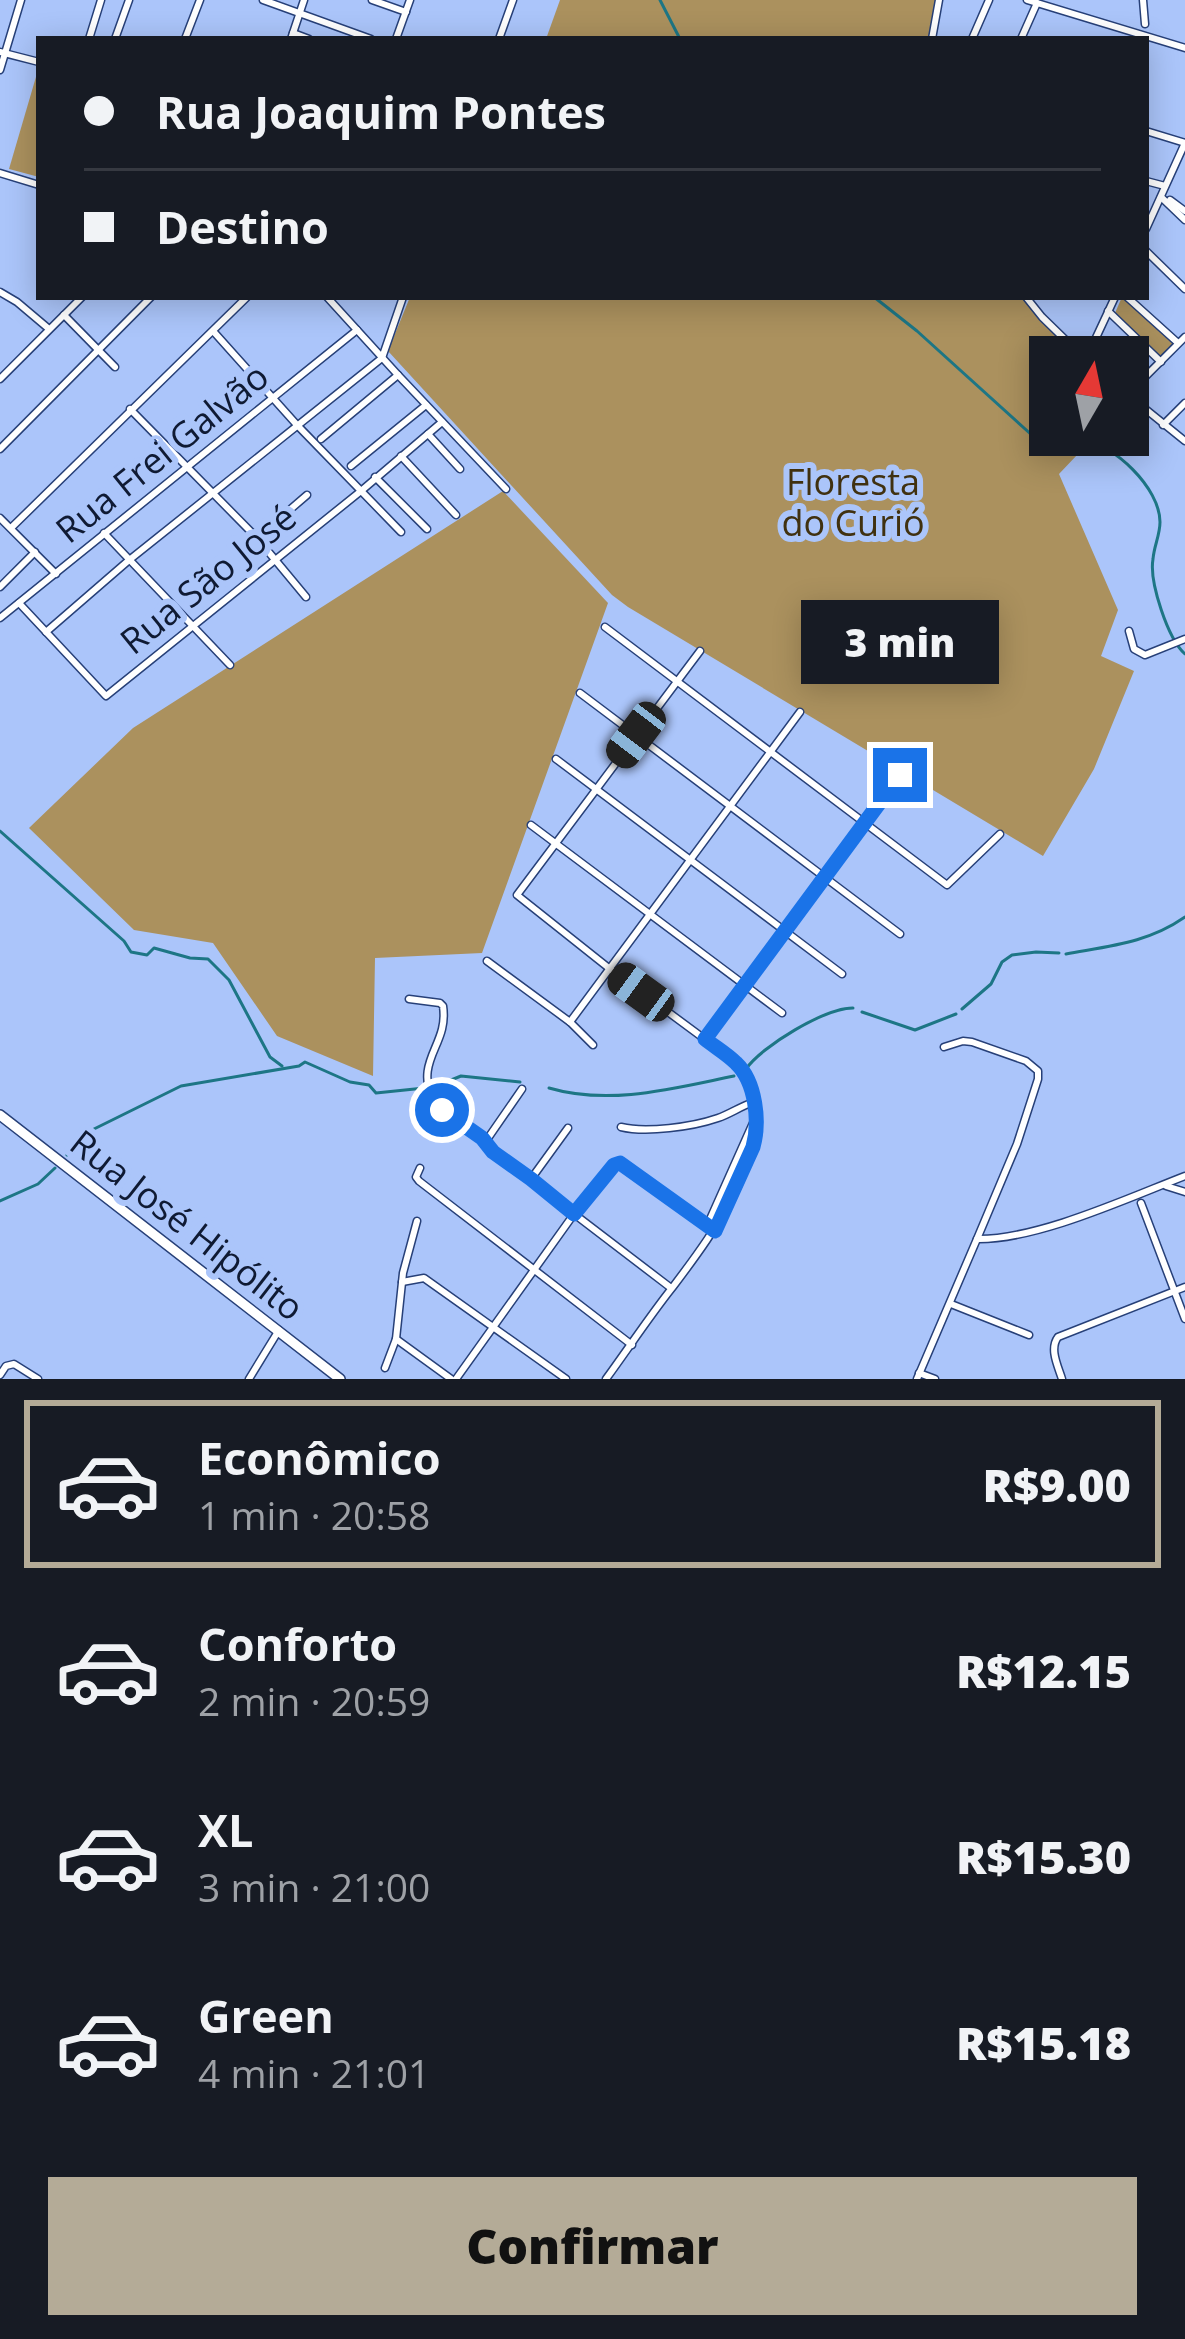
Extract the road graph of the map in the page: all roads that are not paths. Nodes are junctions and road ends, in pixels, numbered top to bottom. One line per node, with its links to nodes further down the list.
1 (21, 0): 30 (street)
2 (100, 0): 18 (street)
3 (129, 0): 19 (street)
4 (200, 0): 20 (street)
5 (262, 0): 14 (street)
6 (304, 0): 14 (street)
7 (372, 0): 15 (street)
8 (410, 0): 15 (street)
9 (513, 0): 24 (street)
10 (939, 0): 25 (street)
11 (988, 0): 26 (street)
12 (1143, 0): 16 (street)
13 (1032, 2): 17 (street); 27 (street)
14 (300, 12): 21 (street); 22 (street)
15 (406, 12): 23 (street)
16 (1144, 24)
17 (1127, 35)
18 (90, 36)
19 (117, 36)
20 (186, 36)
21 (292, 36)
22 (363, 36)
23 (398, 36)
24 (500, 36)
25 (933, 36)
26 (973, 36)
27 (1022, 36)
28 (1149, 40): 29 (street)
29 (1185, 49)
30 (3, 52): 31 (street); 32 (street)
31 (36, 61)
32 (0, 70)
33 (1149, 132): 34 (street)
34 (1185, 143): 38 (street)
35 (0, 173): 37 (street)
36 (1149, 183): 38 (street)
37 (36, 184)
38 (1162, 193): 39 (street); 40 (street)
39 (1185, 216)
40 (1149, 222)
41 (1149, 254): 42 (street)
42 (1184, 286)
43 (0, 292): 53 (street)
44 (79, 300): 52 (street)
45 (148, 300): 59 (street)
46 (244, 300): 55 (street)
47 (331, 300): 54 (street)
48 (403, 300): 60 (street)
49 (1029, 300): 56 (street)
50 (1131, 300): 58 (street)
51 (1111, 304): 57 (street); 61 (street)
52 (64, 315): 53 (street); 59 (street)
53 (49, 329): 65 (street)
54 (357, 330): 60 (street); 66 (street, Rua Frei Galvão)
55 (213, 331): 66 (street); 69 (street)
56 (1063, 336)
57 (1095, 336)
58 (1182, 340): 61 (street)
59 (99, 351): 62 (street); 77 (street)
60 (382, 358): 64 (street); 72 (street)
61 (1161, 362): 63 (street)
62 (115, 367)
63 (1149, 374)
64 (398, 376): 68 (street); 75 (street)
65 (0, 379)
66 (271, 397): 72 (street); 80 (street, Rua Frei Galvão)
67 (1185, 403): 73 (street)
68 (426, 405): 71 (street); 79 (street)
69 (130, 409): 80 (street); 89 (street)
70 (1149, 413): 73 (street)
71 (442, 422): 74 (street, Rua São José); 83 (street)
72 (297, 425): 84 (street); 85 (street)
73 (1163, 425): 76 (street)
74 (428, 434): 78 (street, Rua São José); 81 (street)
75 (322, 439)
76 (1185, 442)
77 (0, 449)
78 (401, 456): 82 (street, Rua São José); 87 (street)
79 (351, 466)
80 (187, 467): 85 (street); 92 (street, Rua Frei Galvão)
81 (460, 470)
82 (375, 477): 84 (street, Rua São José); 90 (street)
83 (506, 489)
84 (361, 490): 91 (street); 95 (street, Rua São José)
85 (213, 494): 93 (street); 96 (street)
86 (307, 495): 93 (street)
87 (456, 515)
88 (0, 518): 89 (street)
89 (11, 528): 94 (street)
90 (427, 530)
91 (400, 532)
92 (104, 533): 96 (street); 97 (street, Rua Frei Galvão)
93 (256, 538): 95 (street)
94 (35, 552): 97 (street); 98 (street)
95 (273, 560): 99 (street); 102 (street, Rua São José)
96 (128, 561): 102 (street); 104 (street)
97 (56, 574): 100 (street, Rua Frei Galvão)
98 (0, 587)
99 (306, 597)
100 (19, 603): 101 (street, Rua Frei Galvão); 104 (street, Rua São José)
101 (0, 618)
102 (194, 625): 104 (street, Rua São José); 108 (street)
103 (604, 627): 109 (street)
104 (46, 632)
105 (1129, 632): 106 (street)
106 (1185, 639)
107 (700, 651): 109 (street)
108 (230, 665)
109 (677, 681): 112 (street); 113 (street)
110 (580, 693): 112 (street)
111 (800, 712): 113 (street)
112 (636, 735): 116 (street); 117 (street)
113 (770, 752): 117 (street); 118 (street)
114 (556, 759): 116 (street)
115 (900, 775): 118 (street)
116 (596, 789): 121 (street); 122 (street)
117 (730, 806): 122 (street); 123 (street)
118 (863, 823): 120 (street); 123 (street)
119 (531, 825): 121 (street)
120 (1000, 834)
121 (555, 843): 124 (street); 128 (street)
122 (690, 860): 124 (street); 125 (street)
123 (826, 878): 125 (street); 126 (street)
124 (650, 914): 128 (street); 130 (street)
125 (785, 932): 129 (street); 130 (street)
126 (900, 934)
127 (487, 961): 133 (street)
128 (610, 969): 133 (street); 134 (street)
129 (842, 974)
130 (745, 986): 132 (street); 134 (street)
131 (409, 999): 142 (street)
132 (782, 1013)
133 (570, 1022): 135 (street)
134 (705, 1039): 138 (street)
135 (592, 1045)
136 (944, 1047): 152 (street)
137 (522, 1089): 142 (street)
138 (754, 1102): 140 (street); 151 (street)
139 (0, 1115): 161 (street, Rua José Hipólito)
140 (621, 1127)
141 (568, 1128): 145 (street)
142 (486, 1141): 145 (street)
143 (420, 1168): 153 (street)
144 (1185, 1176): 146 (street)
145 (531, 1179): 149 (street)
146 (1163, 1184): 147 (street); 152 (street)
147 (1185, 1192)
148 (1141, 1203): 157 (street)
149 (574, 1214): 151 (street); 153 (street); 156 (street)
150 (417, 1221): 154 (street)
151 (711, 1229): 156 (street)
152 (977, 1238): 158 (street)
153 (533, 1270): 160 (street); 164 (street)
154 (402, 1282): 160 (street); 163 (street)
155 (1185, 1287): 157 (street)
156 (672, 1288): 164 (street)
157 (1174, 1292): 159 (street); 175 (street)
158 (951, 1304): 162 (street); 167 (street)
159 (1185, 1319)
160 (495, 1327): 171 (street); 172 (street)
161 (279, 1330): 169 (street); 170 (street, Rua José Hipólito)
162 (1029, 1335)
163 (396, 1339): 165 (street); 171 (street)
164 (632, 1345): 173 (street)
165 (385, 1368)
166 (0, 1375): 168 (street)
167 (918, 1376): 174 (street)
168 (38, 1379)
169 (249, 1379)
170 (340, 1379)
171 (453, 1379)
172 (566, 1379)
173 (606, 1379)
174 (935, 1379)
175 (1062, 1379)

